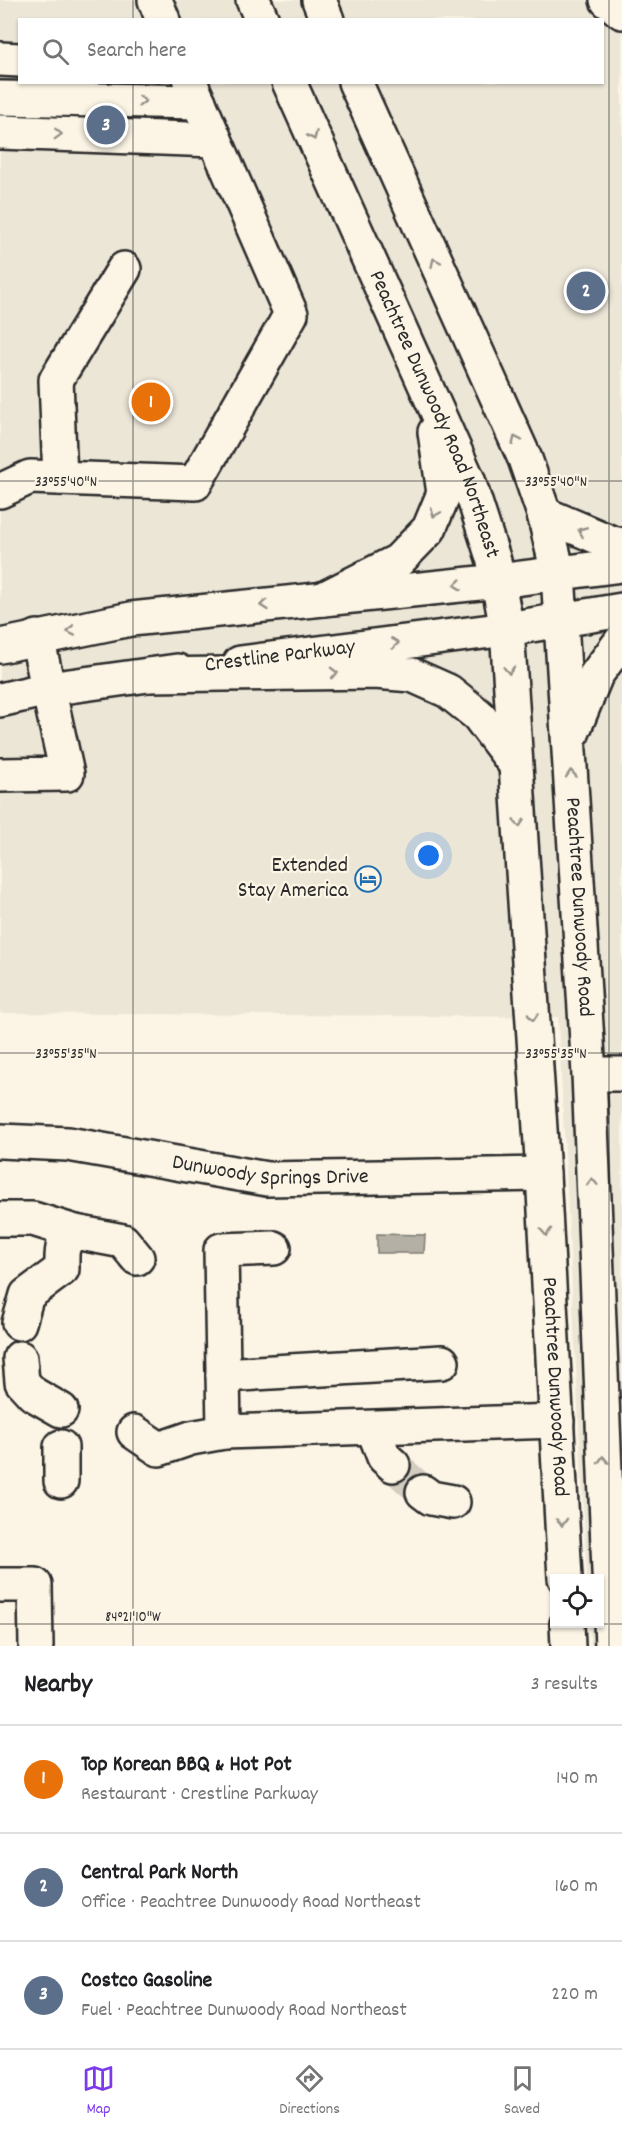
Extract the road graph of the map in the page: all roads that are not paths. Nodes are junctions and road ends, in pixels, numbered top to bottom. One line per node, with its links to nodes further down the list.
1 (155, 0): 6 (main road)
2 (253, 0): 7 (main road)
3 (319, 0): 8 (main road)
4 (607, 0): 5 (main road)
5 (622, 12)
6 (162, 18)
7 (261, 18)
8 (326, 18)
9 (0, 59): 10 (main road)
10 (18, 60)
11 (291, 84): 18 (main road, Peachtree Dunwoody Road Northeast, one-way to 18)
12 (356, 84): 21 (main road, one-way to 12)
13 (195, 92): 14 (main road, one-way to 13); 16 (main road)
14 (0, 98)
15 (0, 132): 16 (main road, one-way to 16)
16 (215, 140): 19 (main road)
17 (124, 269): 19 (main road)
18 (429, 394): 25 (main road, Peachtree Dunwoody Road Northeast); 26 (main road, one-way to 26)
19 (60, 478): 20 (main road)
20 (0, 491)
21 (544, 514): 22 (main road, one-way to 21); 24 (main road)
22 (622, 545)
23 (622, 565): 24 (main road)
24 (558, 573): 25 (main road); 28 (main road)
25 (499, 581): 26 (main road, one-way to 26); 29 (main road, Peachtree Dunwoody Road Northeast)
26 (323, 598): 30 (main road, one-way to 30)
27 (622, 610): 28 (main road, Crestline Parkway)
28 (562, 621): 29 (main road, Crestline Parkway); 36 (main road)
29 (507, 628): 33 (main road, Crestline Parkway, one-way to 29); 37 (main road, Peachtree Dunwoody Road Northeast, one-way to 37)
30 (37, 637): 32 (main road); 34 (main road)
31 (622, 640): 36 (main road)
32 (0, 646)
33 (149, 675): 34 (main road, Crestline Parkway); 37 (main road, one-way to 37)
34 (48, 689): 35 (main road, Crestline Parkway); 38 (main road)
35 (0, 700)
36 (569, 743): 39 (main road, Peachtree Dunwoody Road, one-way to 36)
37 (515, 764): 42 (main road, Peachtree Dunwoody Road, one-way to 42)
38 (0, 775)
39 (588, 1074): 40 (main road); 64 (main road, Peachtree Dunwoody Road, one-way to 39)
40 (622, 1074)
41 (0, 1141): 42 (main road, Dunwoody Springs Drive)
42 (543, 1174): 52 (main road, Peachtree Dunwoody Road, one-way to 52)
43 (0, 1219): 44 (main road)
44 (75, 1232): 46 (main road); 47 (main road)
45 (273, 1248): 50 (main road)
46 (137, 1258)
47 (19, 1323)
48 (20, 1358): 51 (main road)
49 (442, 1362): 50 (main road)
50 (223, 1375): 55 (main road)
51 (62, 1410)
52 (557, 1421): 53 (main road); 59 (main road, Peachtree Dunwoody Road, one-way to 59)
53 (373, 1428): 55 (main road); 57 (main road)
54 (134, 1432): 55 (main road)
55 (224, 1432)
56 (61, 1447): 58 (main road)
57 (393, 1465)
58 (61, 1481)
59 (565, 1574)
60 (0, 1585): 62 (main road)
61 (567, 1628): 63 (main road)
62 (36, 1636)
63 (568, 1646)
64 (612, 1646)

